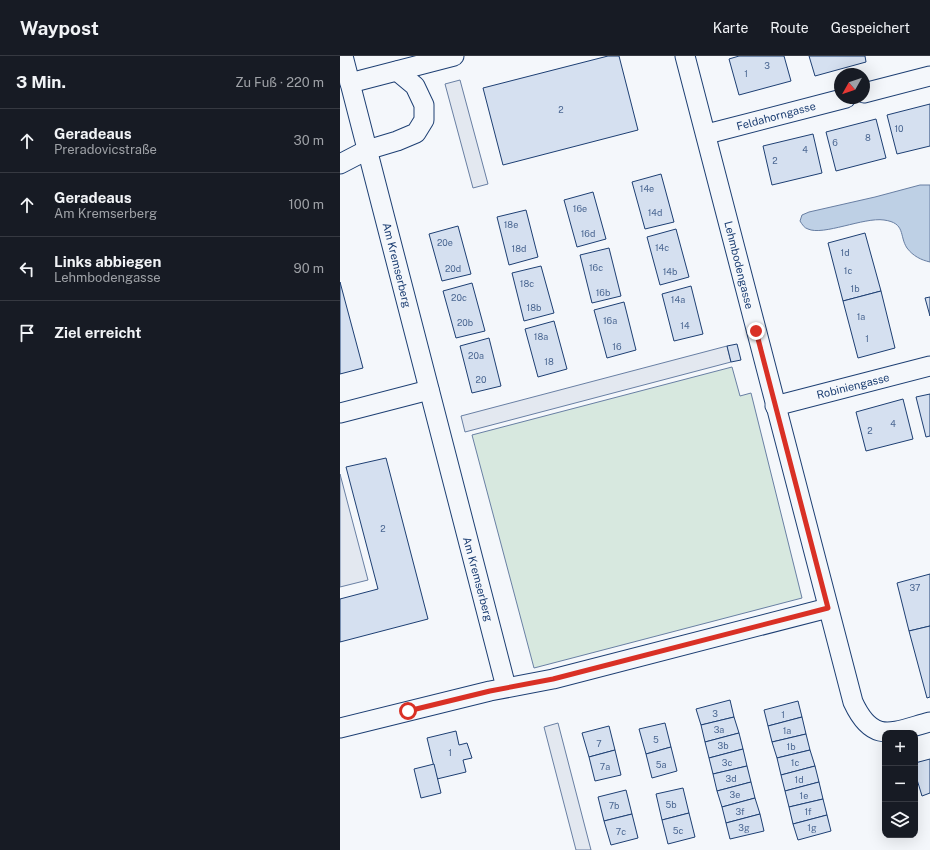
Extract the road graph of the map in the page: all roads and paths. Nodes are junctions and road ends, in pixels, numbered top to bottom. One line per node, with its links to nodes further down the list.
1 (344, 56): 6 (street, Am Kremserberg)
2 (454, 56): 4 (street)
3 (685, 56): 9 (street, Lehmbodengasse)
4 (397, 71): 6 (street); 10 (street)
5 (930, 76): 7 (street)
6 (350, 83): 10 (street, Am Kremserberg)
7 (870, 91)
8 (834, 101): 9 (street, Feldahorngasse)
9 (706, 134): 14 (street, Lehmbodengasse)
10 (368, 150): 11 (street); 13 (street, Am Kremserberg)
11 (340, 164)
12 (930, 366): 14 (street, Robiniengasse)
13 (429, 390): 15 (street); 17 (street, Am Kremserberg)
14 (775, 406): 16 (street, Lehmbodengasse)
15 (340, 413)
16 (828, 608): 17 (street); 18 (street, Lehmbodengasse)
17 (506, 687): 19 (street)
18 (930, 722)
19 (340, 728)

